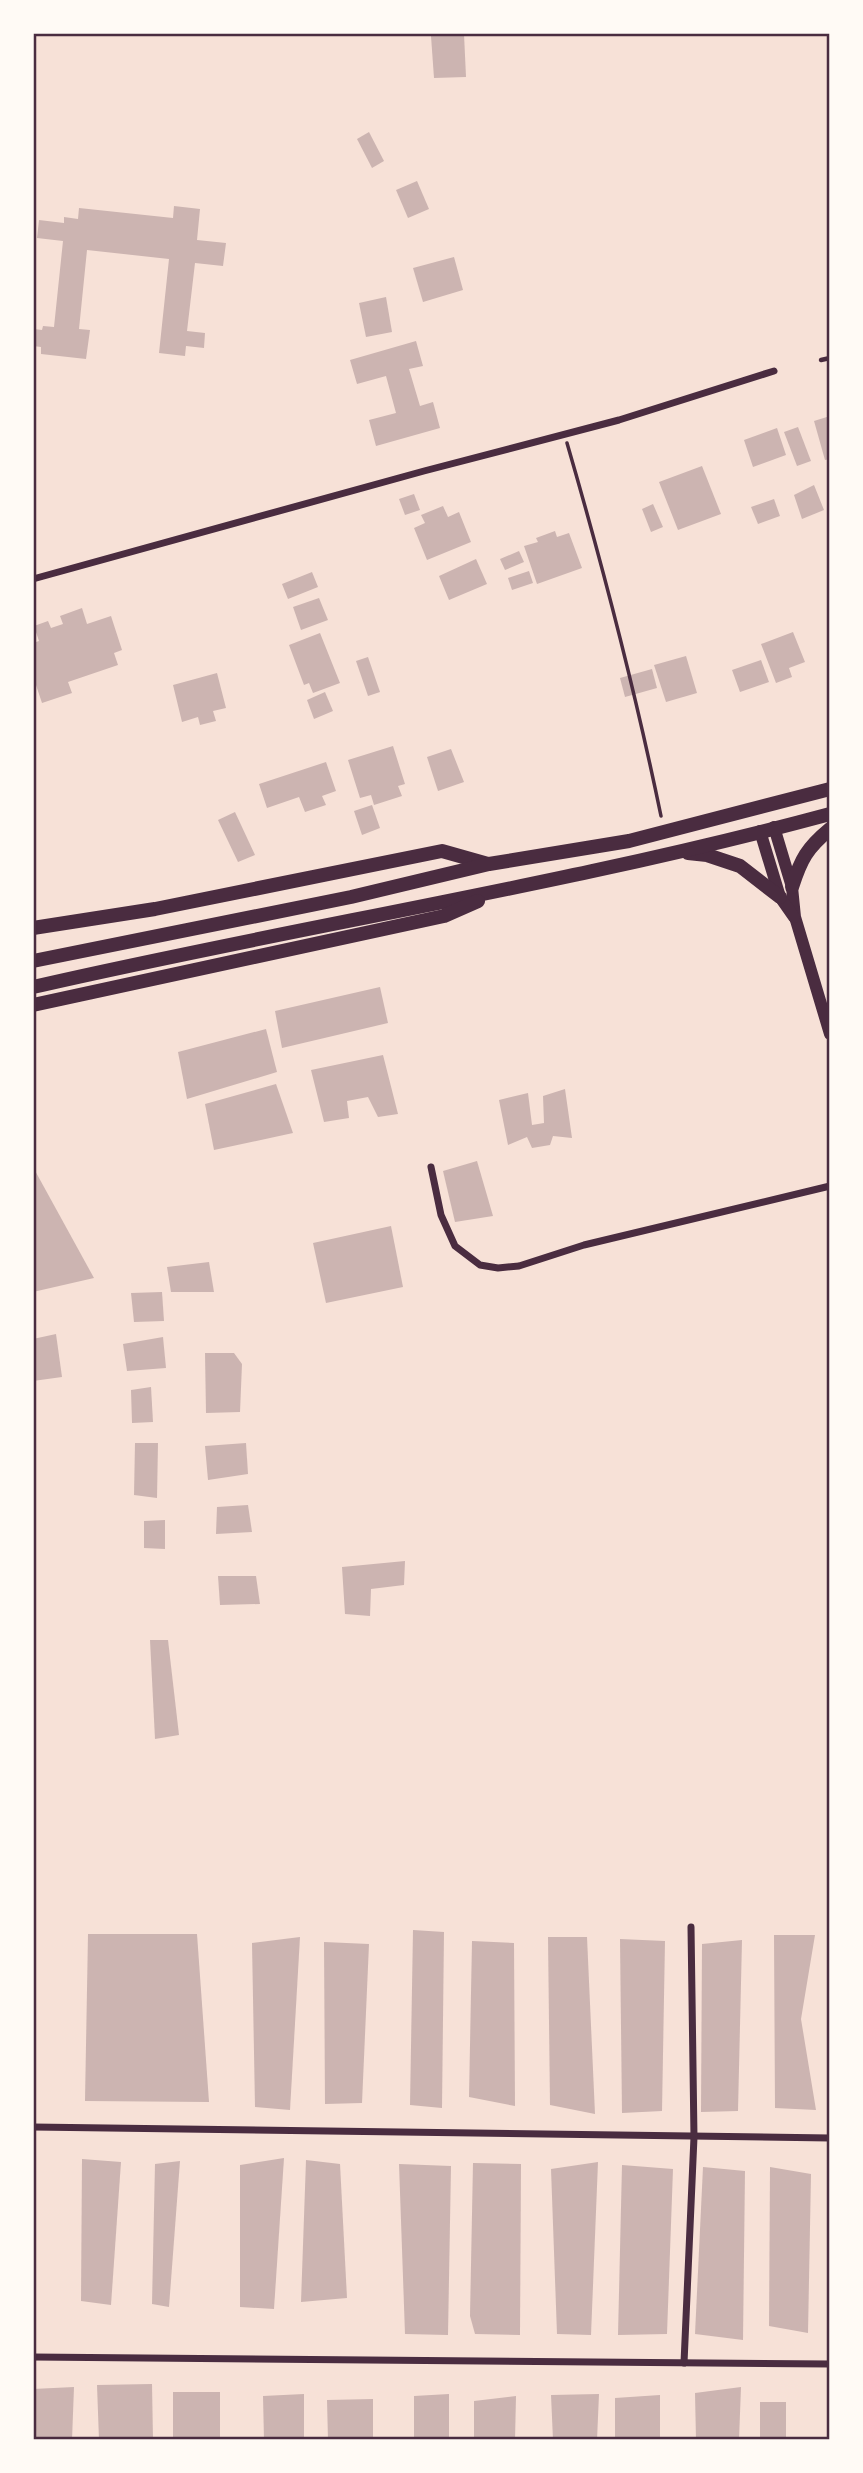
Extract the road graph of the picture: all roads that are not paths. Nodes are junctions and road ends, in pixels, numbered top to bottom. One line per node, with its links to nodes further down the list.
1 (830, 358): 2 (lane)
2 (821, 360)
3 (774, 371): 4 (street)
4 (33, 579)
5 (830, 789): 10 (main road)
6 (830, 814): 7 (main road)
7 (767, 829): 9 (main road); 11 (main road); 13 (main road)
8 (830, 829): 11 (main road)
9 (677, 852): 12 (main road); 13 (main road)
10 (489, 864): 15 (main road); 16 (main road)
11 (792, 887): 14 (main road)
12 (498, 892): 17 (main road); 18 (main road)
13 (780, 897): 14 (main road)
14 (795, 917): 19 (main road)
15 (33, 928)
16 (33, 961)
17 (33, 986)
18 (33, 1005)
19 (830, 1034)
20 (431, 1167): 21 (street)
21 (830, 1186)
22 (691, 1927): 24 (street)
23 (33, 2127): 24 (street)
24 (694, 2137): 25 (street); 27 (street)
25 (830, 2138)
26 (33, 2357): 27 (street)
27 (684, 2363): 28 (street)
28 (830, 2364)

